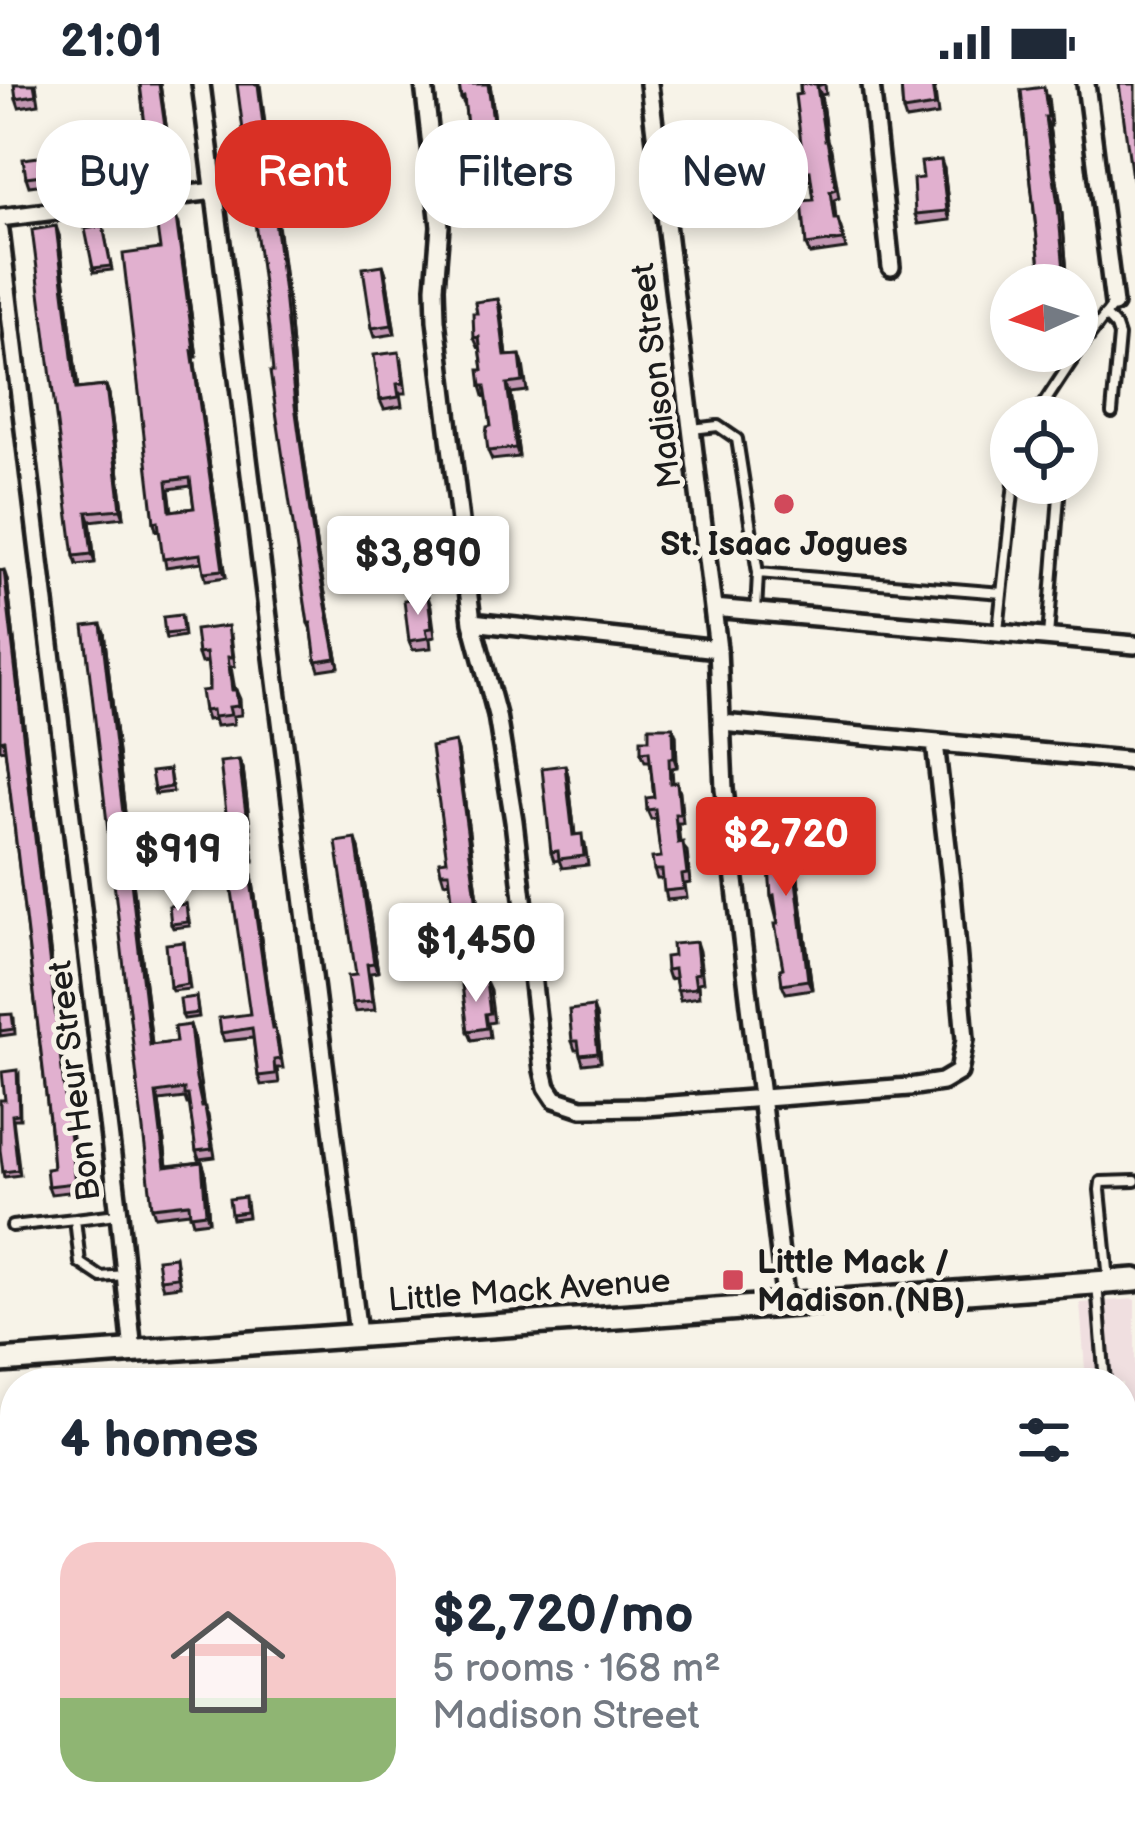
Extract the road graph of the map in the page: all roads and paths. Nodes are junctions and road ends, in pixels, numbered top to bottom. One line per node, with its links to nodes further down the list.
1 (201, 84): 6 (street)
2 (424, 84): 20 (street)
3 (649, 84): 13 (street, Madison Street)
4 (871, 84): 9 (street)
5 (1087, 84): 10 (street)
6 (214, 191): 7 (street); 37 (street)
7 (0, 218)
8 (0, 231): 30 (street, Bon Heur Street)
9 (891, 267)
10 (1110, 309): 11 (lane); 12 (lane)
11 (1050, 396)
12 (1112, 412)
13 (691, 429): 16 (lane); 18 (street, Madison Street)
14 (1012, 504): 17 (lane)
15 (1058, 504): 22 (lane)
16 (758, 573): 17 (lane); 19 (lane)
17 (1002, 593): 21 (lane)
18 (713, 608): 19 (street); 24 (street, Madison Street)
19 (756, 612): 21 (street)
20 (472, 622): 24 (street); 28 (street)
21 (998, 634): 22 (street)
22 (1048, 638): 23 (street)
23 (1135, 645)
24 (718, 649): 25 (street, Madison Street)
25 (722, 724): 26 (street); 28 (street, Madison Street)
26 (935, 743): 27 (street); 28 (street)
27 (1135, 761)
28 (763, 1099): 36 (street, Madison Street)
29 (1135, 1180): 35 (lane)
30 (119, 1214): 31 (lane); 33 (street, Bon Heur Street)
31 (75, 1219): 32 (lane); 33 (lane)
32 (12, 1226)
33 (126, 1274): 38 (street, Bon Heur Street)
34 (1135, 1280): 35 (main road, Little Mack Avenue)
35 (1103, 1282): 36 (main road, Little Mack Avenue); 40 (lane)
36 (786, 1304): 37 (main road, Little Mack Avenue)
37 (358, 1334): 38 (main road, Little Mack Avenue)
38 (133, 1352): 39 (main road, Little Mack Avenue)
39 (0, 1361)
40 (1105, 1368)

